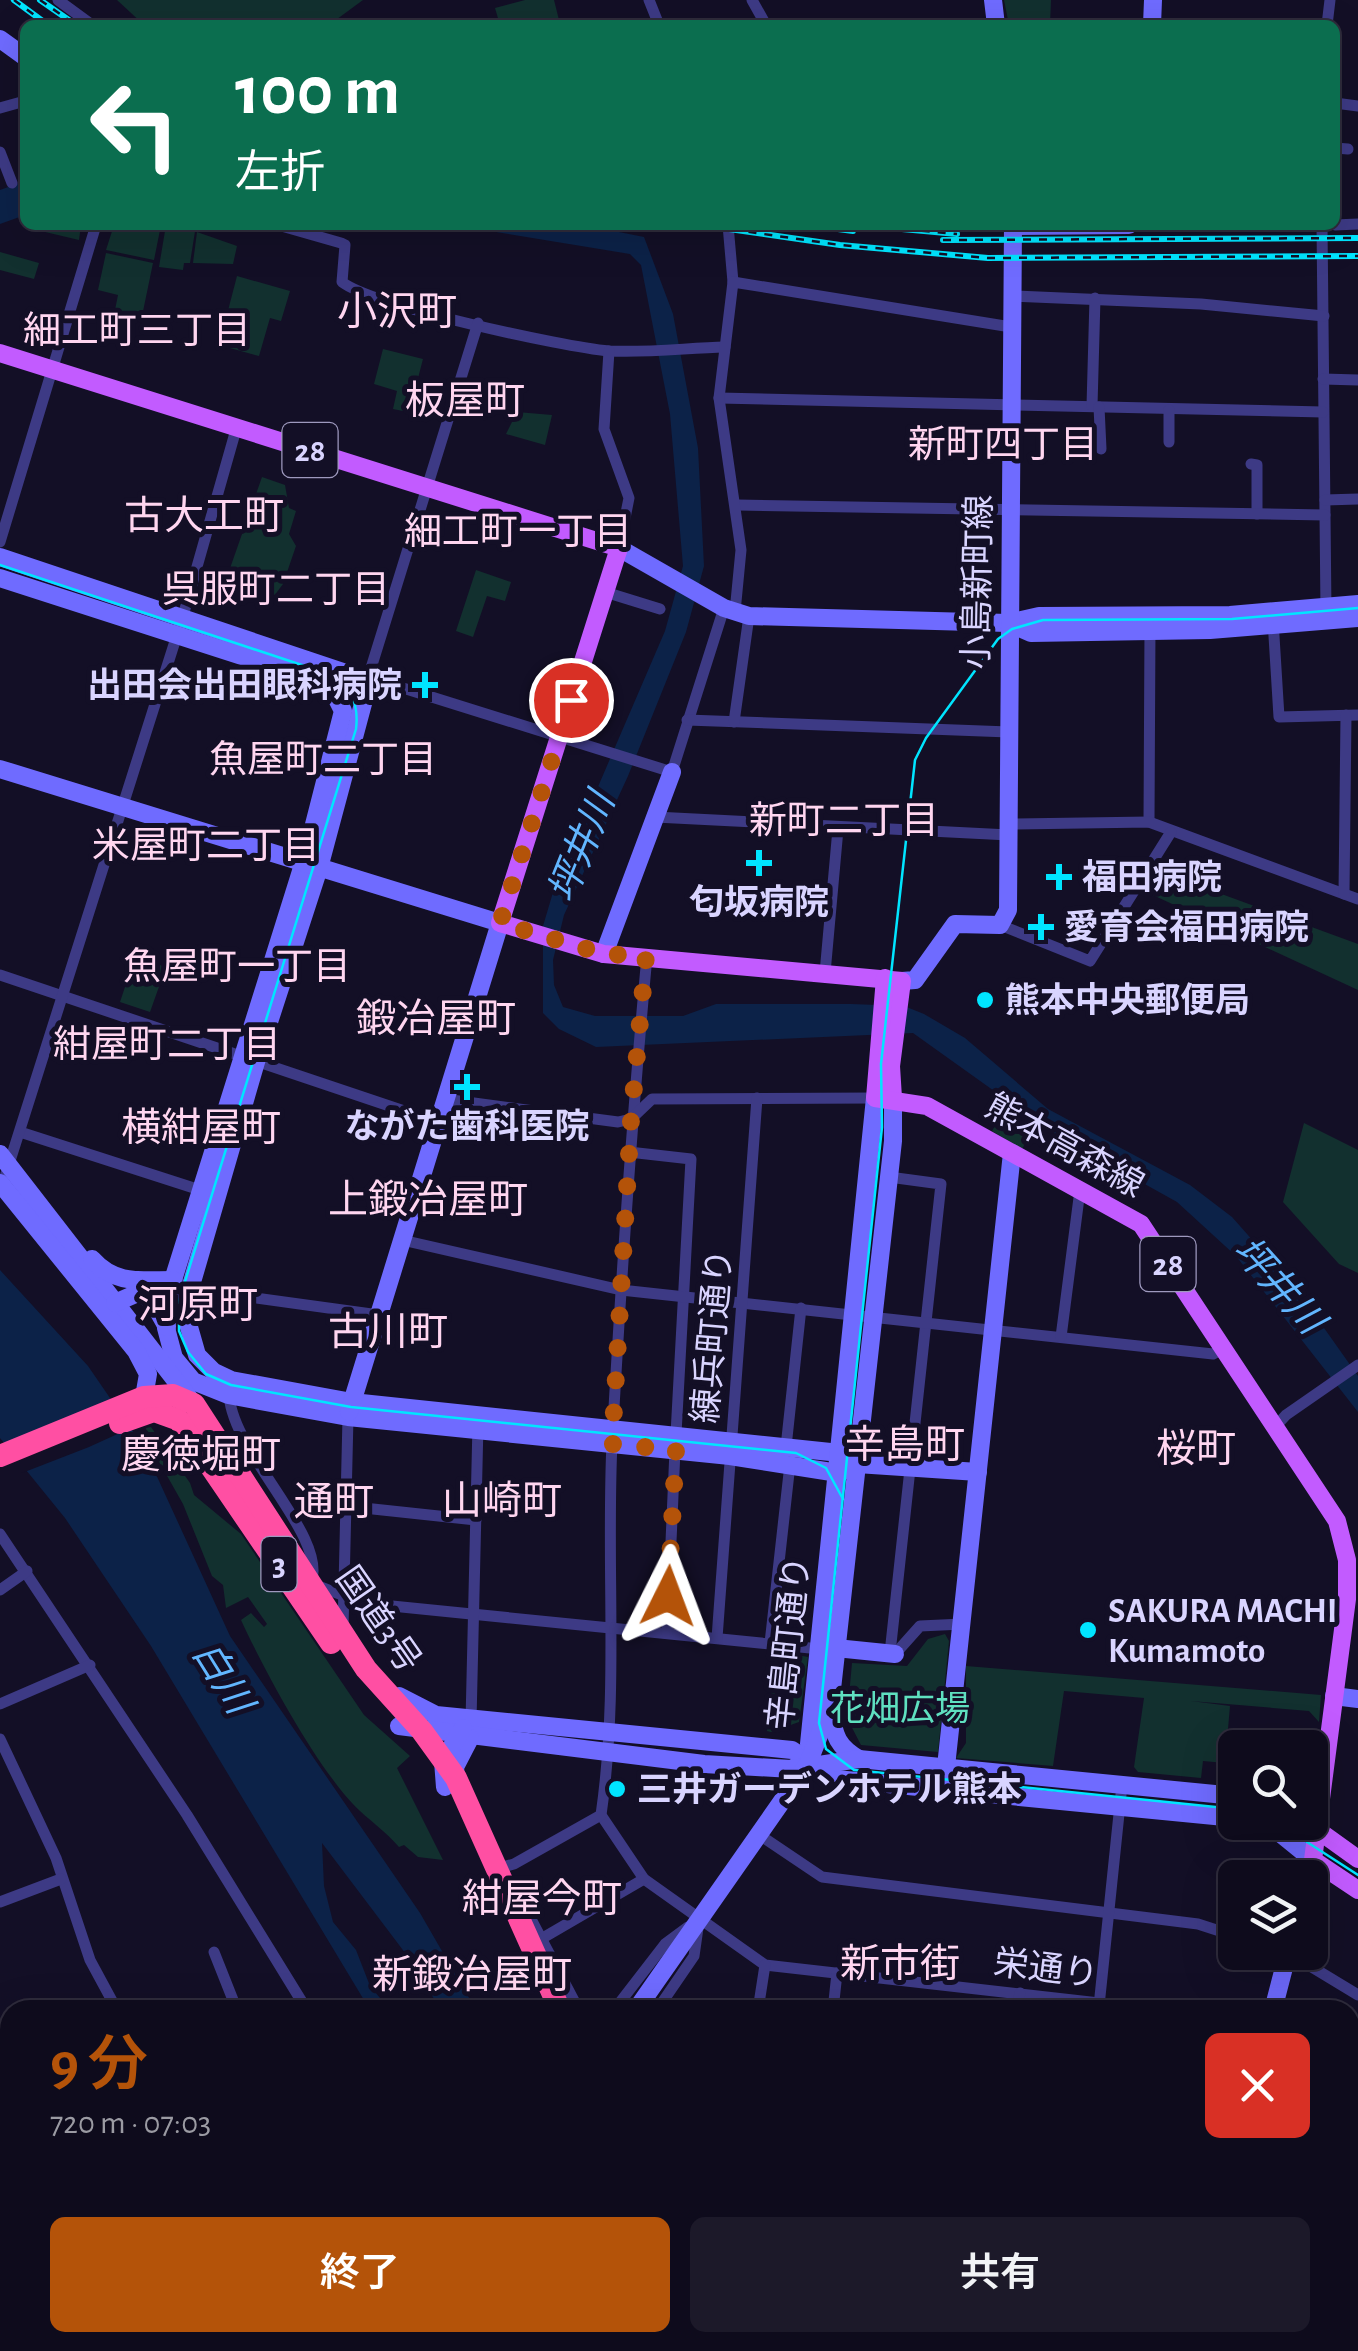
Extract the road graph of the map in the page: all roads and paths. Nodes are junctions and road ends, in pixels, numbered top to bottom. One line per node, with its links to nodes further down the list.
1 (58, 0): 2 (street)
2 (85, 20)
3 (0, 38): 4 (street)
4 (20, 53)
5 (0, 152): 6 (street)
6 (12, 184)
7 (95, 230): 21 (street)
8 (294, 230): 16 (street)
9 (728, 230): 12 (street)
10 (1012, 230): 13 (street, 小島新町線)
11 (1322, 230): 15 (street)
12 (733, 282): 17 (street); 18 (street)
13 (1013, 296): 14 (street); 17 (street, 小島新町線)
14 (1096, 298): 15 (street); 26 (street)
15 (1324, 316): 22 (street)
16 (478, 323): 19 (street); 33 (street)
17 (1012, 326): 25 (street, 小島新町線)
18 (725, 347): 19 (street); 24 (street)
19 (609, 350): 41 (street)
20 (0, 353): 21 (main road, 28)
21 (55, 370): 29 (main road, 28); 40 (street)
22 (1324, 379): 23 (street); 28 (street)
23 (1358, 380)
24 (719, 398): 25 (street); 36 (street)
25 (1011, 404): 26 (street); 37 (street, 小島新町線)
26 (1096, 407): 27 (street); 31 (street)
27 (1169, 410): 28 (street); 30 (street)
28 (1323, 412): 35 (street)
29 (237, 426): 33 (main road, 28); 53 (street)
30 (1169, 442)
31 (1101, 449)
32 (1250, 464): 38 (street)
33 (430, 489): 41 (main road, 28); 54 (street)
34 (1358, 499): 35 (street)
35 (1324, 500): 39 (street)
36 (738, 505): 37 (street); 47 (street)
37 (1011, 512): 38 (street); 51 (street, 小島新町線)
38 (1257, 514): 39 (street)
39 (1325, 515): 48 (street)
40 (0, 542)
41 (620, 548): 44 (main road); 47 (street)
42 (0, 557): 53 (street)
43 (0, 578): 53 (street)
44 (605, 592): 46 (street); 59 (main road)
45 (1358, 604): 48 (street)
46 (660, 609)
47 (736, 612): 51 (street); 56 (street); 57 (street)
48 (1326, 614): 49 (street); 50 (street)
49 (1273, 618): 52 (street); 55 (street)
50 (1358, 618)
51 (1008, 623): 52 (street); 58 (street, 小島新町線)
52 (1150, 623): 64 (street)
53 (180, 625): 54 (street); 62 (street); 69 (street)
54 (366, 683): 59 (street); 69 (street)
55 (1352, 715): 68 (street)
56 (687, 720): 57 (street); 61 (street)
57 (734, 722): 58 (street)
58 (1009, 732): 66 (street, 小島新町線)
59 (560, 736): 61 (street); 72 (main road)
60 (0, 770): 62 (street)
61 (672, 772): 63 (street)
62 (120, 806): 69 (street); 79 (street)
63 (656, 817): 65 (street); 74 (street)
64 (1149, 822): 66 (street); 67 (street)
65 (838, 829): 66 (street); 76 (street)
66 (1008, 830): 73 (street, 小島新町線)
67 (1170, 832): 70 (street); 73 (street)
68 (1352, 834): 70 (street)
69 (311, 865): 72 (street); 80 (street)
70 (1344, 894): 71 (street)
71 (1358, 899)
72 (500, 923): 74 (main road); 83 (street)
73 (1000, 924): 78 (street)
74 (604, 954): 75 (main road)
75 (646, 956): 76 (main road); 84 (street)
76 (824, 973): 78 (main road)
77 (0, 975): 79 (street)
78 (893, 980): 82 (main road)
79 (63, 996): 80 (street); 86 (street)
80 (248, 1060): 85 (street); 91 (street); 95 (street)
81 (757, 1098): 82 (street); 84 (street); 98 (street, 練兵町通り)
82 (884, 1098): 88 (main road, 熊本高森線 / 28); 90 (street, 辛島町通り); 101 (street, 辛島町通り)
83 (444, 1099): 84 (street); 85 (street)
84 (631, 1120): 87 (street)
85 (437, 1122): 94 (street)
86 (20, 1132): 89 (street); 91 (street)
87 (629, 1152): 96 (street); 97 (street)
88 (1012, 1153): 92 (main road, 熊本高森線 / 28); 107 (street)
89 (3, 1173): 93 (street); 109 (street)
90 (889, 1177): 103 (street, 辛島町通り); 105 (street)
91 (200, 1190): 95 (street)
92 (1080, 1190): 108 (street); 110 (main road, 熊本高森線 / 28)
93 (26, 1191): 95 (street); 99 (street)
94 (402, 1240): 96 (street); 102 (street)
95 (182, 1285): 102 (street); 104 (street); 106 (street)
96 (621, 1290): 97 (street); 117 (street)
97 (684, 1296): 98 (street); 118 (street)
98 (744, 1302): 100 (street); 119 (street, 練兵町通り)
99 (115, 1304): 106 (street); 109 (street)
100 (802, 1308): 101 (street); 122 (street)
101 (856, 1312): 103 (street); 120 (street, 辛島町通り)
102 (379, 1315): 114 (street)
103 (875, 1315): 105 (street); 123 (street, 辛島町通り)
104 (187, 1320): 106 (street); 112 (street)
105 (926, 1321): 107 (street); 124 (street)
106 (166, 1328): 112 (street)
107 (993, 1329): 108 (street); 126 (street)
108 (1061, 1337): 110 (street)
109 (142, 1346): 113 (street); 113 (street)
110 (1223, 1349): 116 (main road, 熊本高森線 / 28)
111 (1358, 1365): 116 (street)
112 (230, 1387): 114 (street); 133 (street)
113 (161, 1400): 121 (highway); 125 (highway); 133 (highway, 国道3号 / 3); 151 (highway, 国道3号 / 3)
114 (350, 1410): 115 (street); 128 (street)
115 (478, 1423): 117 (street); 129 (street)
116 (1274, 1428): 147 (main road, 熊本高森線 / 28)
117 (613, 1436): 118 (street); 138 (street)
118 (676, 1442): 119 (street); 139 (street)
119 (731, 1448): 122 (street); 141 (street, 練兵町通り)
120 (840, 1453): 122 (street); 123 (street); 127 (street, 辛島町通り)
121 (0, 1456)
122 (788, 1456): 127 (street); 130 (street); 142 (street)
123 (856, 1464): 124 (street); 127 (street); 143 (street, 辛島町通り)
124 (910, 1468): 126 (street); 144 (street)
125 (0, 1469)
126 (978, 1472): 137 (street)
127 (838, 1474): 130 (street, 辛島町通り)
128 (345, 1506): 129 (street); 135 (street)
129 (476, 1520): 136 (street)
130 (834, 1522): 143 (street, 辛島町通り)
131 (0, 1534): 132 (street)
132 (27, 1571): 134 (street); 145 (street)
133 (311, 1583): 135 (street); 140 (highway, 国道3号 / 3)
134 (0, 1590)
135 (344, 1593): 136 (street); 140 (street)
136 (474, 1613): 138 (street); 152 (street)
137 (963, 1624): 144 (street); 159 (street)
138 (614, 1626): 139 (street); 154 (street)
139 (667, 1632): 141 (street)
140 (343, 1633): 146 (highway, 国道3号 / 3)
141 (717, 1638): 142 (street)
142 (770, 1643): 143 (street)
143 (841, 1653): 144 (street); 150 (street, 辛島町通り); 157 (street, 辛島町通り)
144 (892, 1654)
145 (90, 1665): 149 (street); 188 (street)
146 (366, 1669): 151 (highway, 国道3号 / 3); 152 (street)
147 (1334, 1696): 148 (street); 153 (main road, 熊本高森線 / 28)
148 (1358, 1699)
149 (0, 1704)
150 (830, 1707): 156 (street); 157 (street, 辛島町通り)
151 (410, 1728): 152 (street); 158 (highway, 国道3号 / 3)
152 (466, 1731): 154 (street); 158 (street)
153 (1328, 1732)
154 (611, 1734): 157 (street); 163 (street)
155 (0, 1740): 171 (street)
156 (859, 1759): 157 (street); 159 (street)
157 (808, 1764): 159 (street); 164 (street)
158 (448, 1775): 169 (highway, 国道3号 / 3); 189 (highway, 国道3号 / 3)
159 (945, 1777): 160 (street)
160 (1121, 1795): 161 (street); 162 (street); 175 (street)
161 (1218, 1796)
162 (1218, 1815)
163 (601, 1816): 169 (street); 172 (street)
164 (758, 1834): 175 (street); 176 (street)
165 (1328, 1838): 167 (main road)
166 (1285, 1840): 168 (street)
167 (1358, 1859)
168 (1303, 1860)
169 (500, 1866): 178 (street); 190 (highway, 国道3号 / 3)
170 (1328, 1877): 173 (main road)
171 (61, 1879): 174 (street); 186 (street)
172 (644, 1879): 176 (street); 178 (street)
173 (1358, 1890)
174 (0, 1902)
175 (1109, 1912): 177 (street); 199 (street)
176 (699, 1918): 180 (street); 192 (street); 193 (street); 194 (street)
177 (1218, 1930)
178 (541, 1940): 191 (street)
179 (214, 1952): 187 (street)
180 (765, 1964): 183 (street, 栄通り); 195 (street)
181 (1283, 1970): 200 (street)
182 (1316, 1970): 185 (street)
183 (837, 1973): 184 (street, 栄通り); 196 (street)
184 (1020, 1994): 197 (street); 198 (street, 栄通り)
185 (1358, 1995)
186 (112, 2000)
187 (233, 2000)
188 (301, 2000)
189 (540, 2000)
190 (556, 2000)
191 (574, 2000)
192 (622, 2000)
193 (643, 2000)
194 (664, 2000)
195 (760, 2000)
196 (834, 2000)
197 (1018, 2000)
198 (1060, 2000)
199 (1100, 2000)
200 (1275, 2000)

